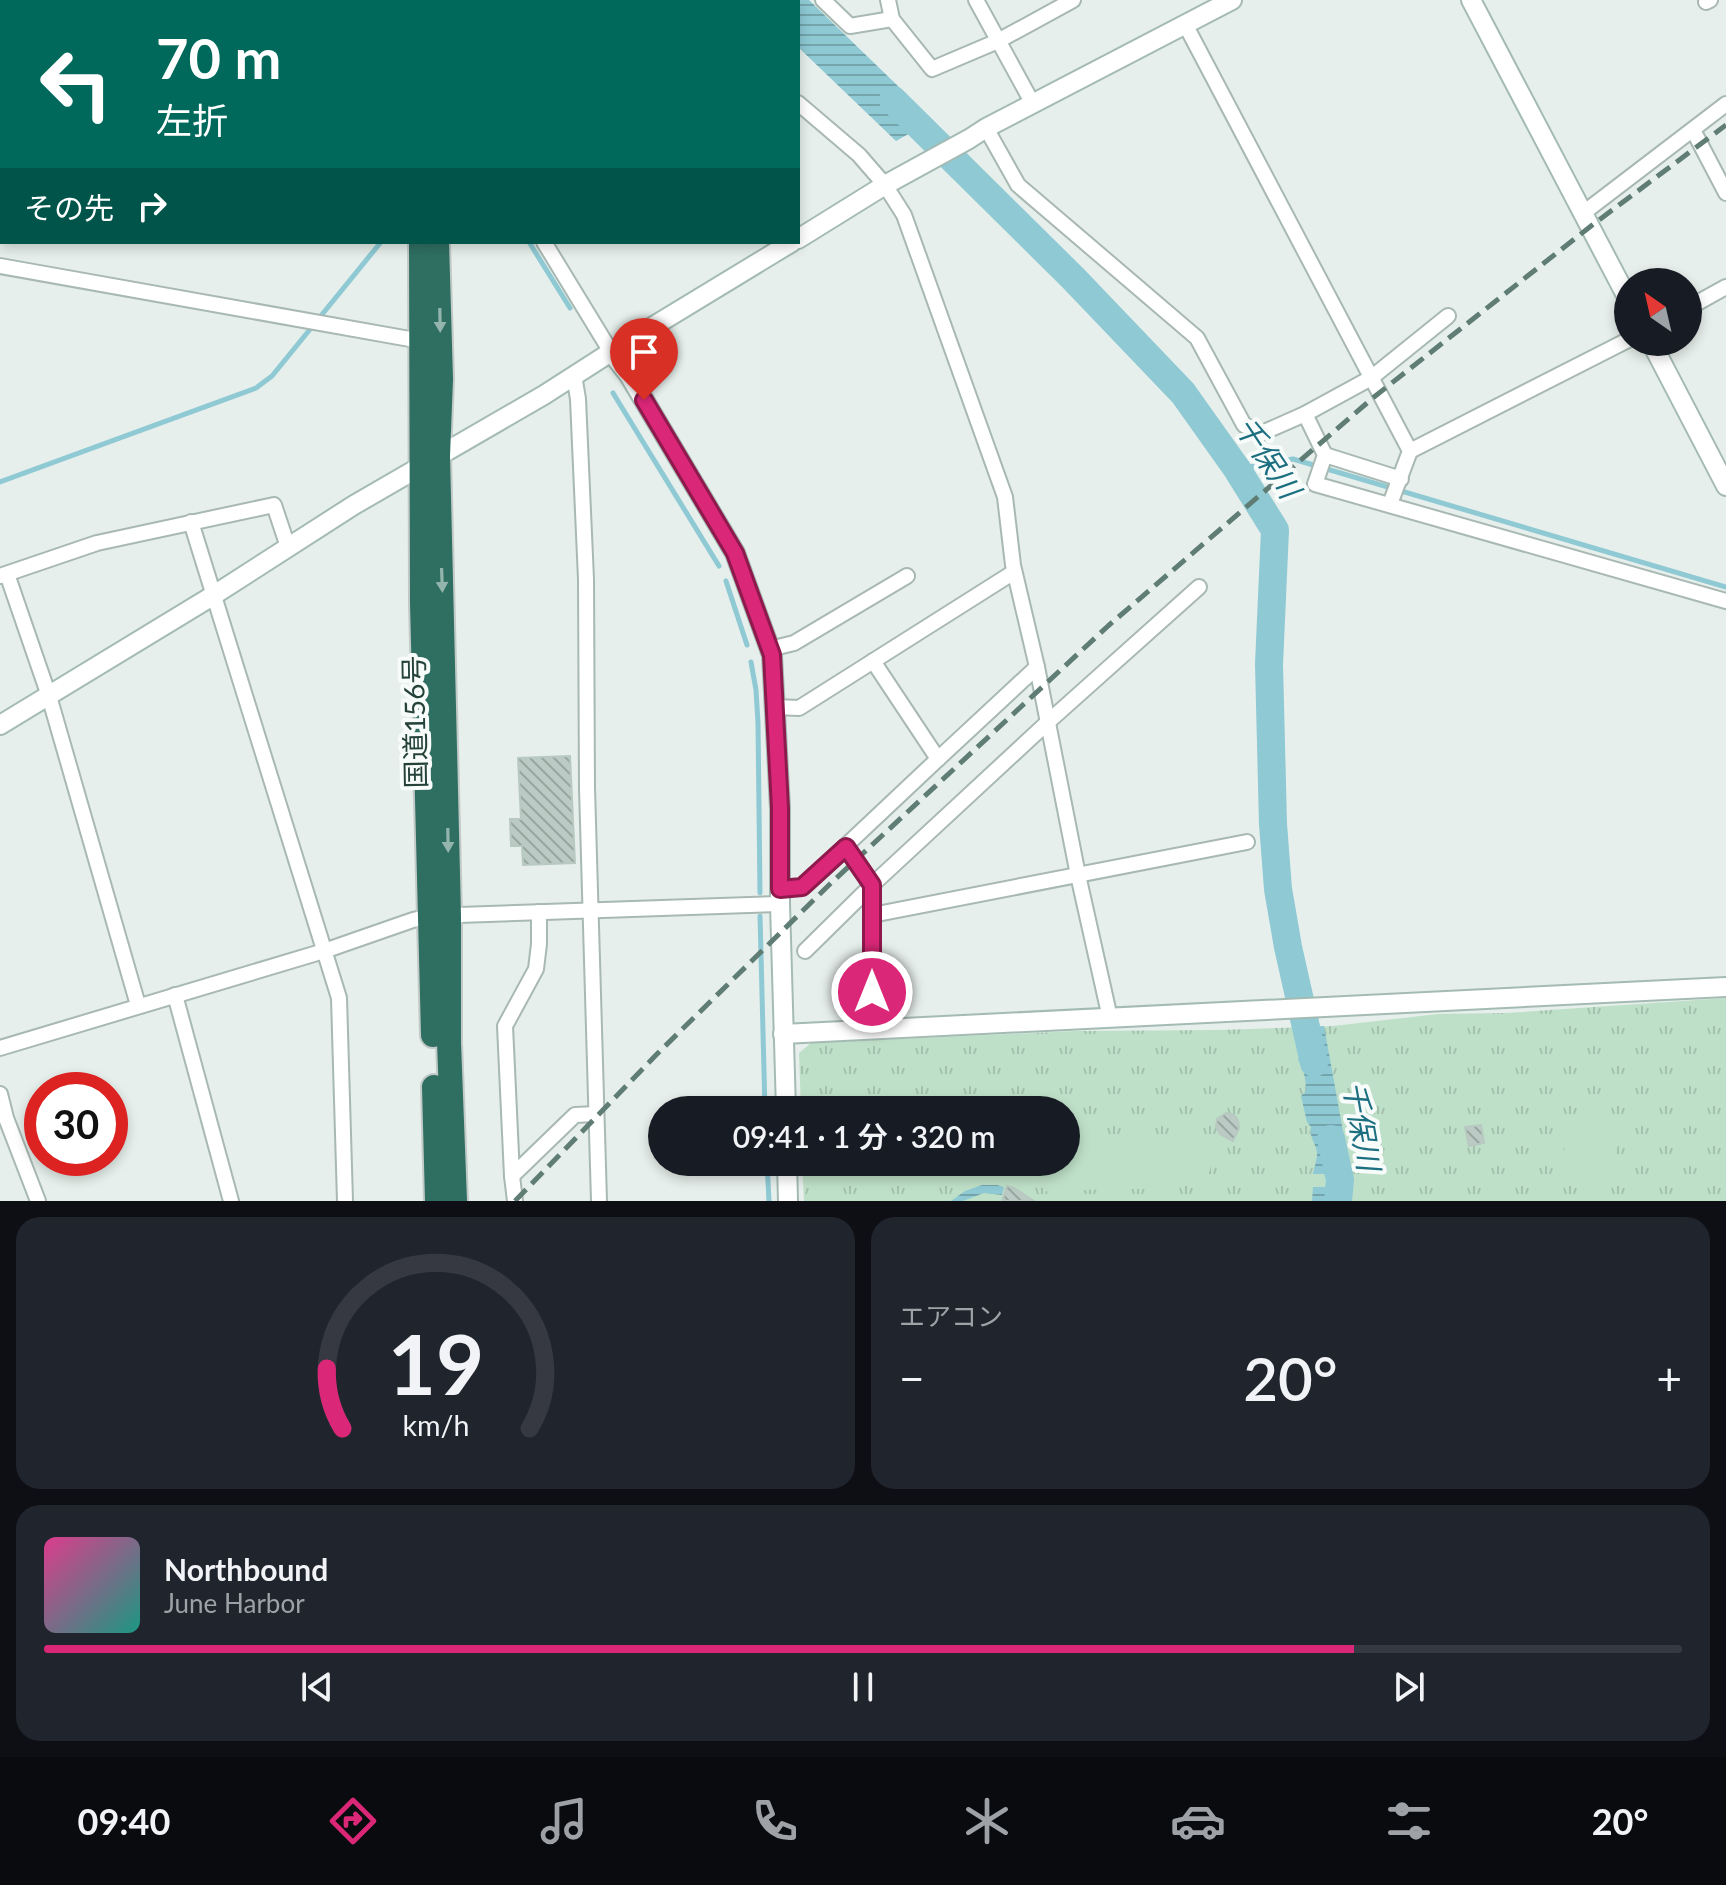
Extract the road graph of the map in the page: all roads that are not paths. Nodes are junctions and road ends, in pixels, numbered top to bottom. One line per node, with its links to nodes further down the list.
1 (823, 0): 7 (street)
2 (888, 0): 7 (street)
3 (976, 0): 9 (street)
4 (1073, 0): 9 (street)
5 (1232, 0): 8 (street)
6 (1471, 0): 17 (street)
7 (892, 19): 9 (street)
8 (1185, 24): 10 (street); 33 (street)
9 (998, 41): 10 (street)
10 (1033, 104): 13 (street)
11 (1726, 104): 14 (street)
12 (800, 105): 15 (street)
13 (986, 128): 15 (street); 34 (street)
14 (1693, 130): 16 (street); 17 (street)
15 (885, 185): 18 (street); 43 (street)
16 (1726, 193)
17 (1582, 214): 24 (street)
18 (800, 238)
19 (421, 244): 28 (highway, 国道156号)
20 (437, 244): 37 (highway, 国道156号, one-way to 37)
21 (545, 244): 30 (street)
22 (789, 244): 30 (street)
23 (0, 266): 28 (street)
24 (1614, 273)
25 (1726, 287): 26 (street)
26 (1702, 300)
27 (1448, 316): 33 (street)
28 (421, 341): 37 (highway, 国道156号)
29 (1614, 347): 35 (street)
30 (611, 352): 32 (street); 49 (street)
31 (1658, 356): 39 (street)
32 (574, 375): 37 (street); 62 (street)
33 (1371, 378): 34 (street); 35 (street)
34 (1305, 414): 36 (street)
35 (1410, 451): 38 (street)
36 (1325, 455): 38 (street); 40 (street)
37 (430, 461): 42 (street); 65 (highway, 国道156号)
38 (1401, 479): 40 (street)
39 (1726, 486)
40 (1390, 504): 48 (street)
41 (191, 522): 42 (street); 44 (street); 47 (street)
42 (288, 547): 47 (street)
43 (1014, 572): 50 (street); 51 (street)
44 (3, 575): 52 (street)
45 (907, 576): 49 (street)
46 (1199, 587): 54 (street)
47 (214, 595): 52 (street); 66 (street)
48 (1726, 601)
49 (770, 649): 53 (street)
50 (873, 661): 53 (street); 56 (street)
51 (1037, 667): 54 (street); 56 (street)
52 (49, 696): 55 (street); 70 (street)
53 (776, 707): 61 (street)
54 (1048, 722): 59 (street); 60 (street)
55 (0, 725)
56 (938, 759): 58 (street)
57 (1247, 842): 59 (street)
58 (846, 847): 60 (street); 61 (street)
59 (1078, 875): 64 (street); 71 (street)
60 (872, 885): 64 (street); 67 (street)
61 (780, 896): 62 (street); 73 (street)
62 (589, 911): 63 (street); 77 (street)
63 (539, 912): 65 (street); 78 (street)
64 (872, 915): 72 (street)
65 (440, 916): 66 (street); 83 (highway, 国道156号); 84 (highway, 国道156号)
66 (324, 951): 69 (street); 82 (street)
67 (805, 951)
68 (1726, 987): 71 (street)
69 (175, 995): 70 (street); 81 (street)
70 (138, 1005): 74 (street)
71 (1110, 1018): 72 (street)
72 (872, 1029): 73 (street)
73 (783, 1034): 76 (street)
74 (0, 1048)
75 (0, 1094): 80 (street)
76 (785, 1096)
77 (596, 1114): 78 (street); 86 (street)
78 (512, 1176): 85 (street)
79 (787, 1176): 87 (street)
80 (38, 1201)
81 (231, 1201)
82 (345, 1201)
83 (437, 1201)
84 (455, 1201)
85 (515, 1201)
86 (599, 1201)
87 (788, 1201)

